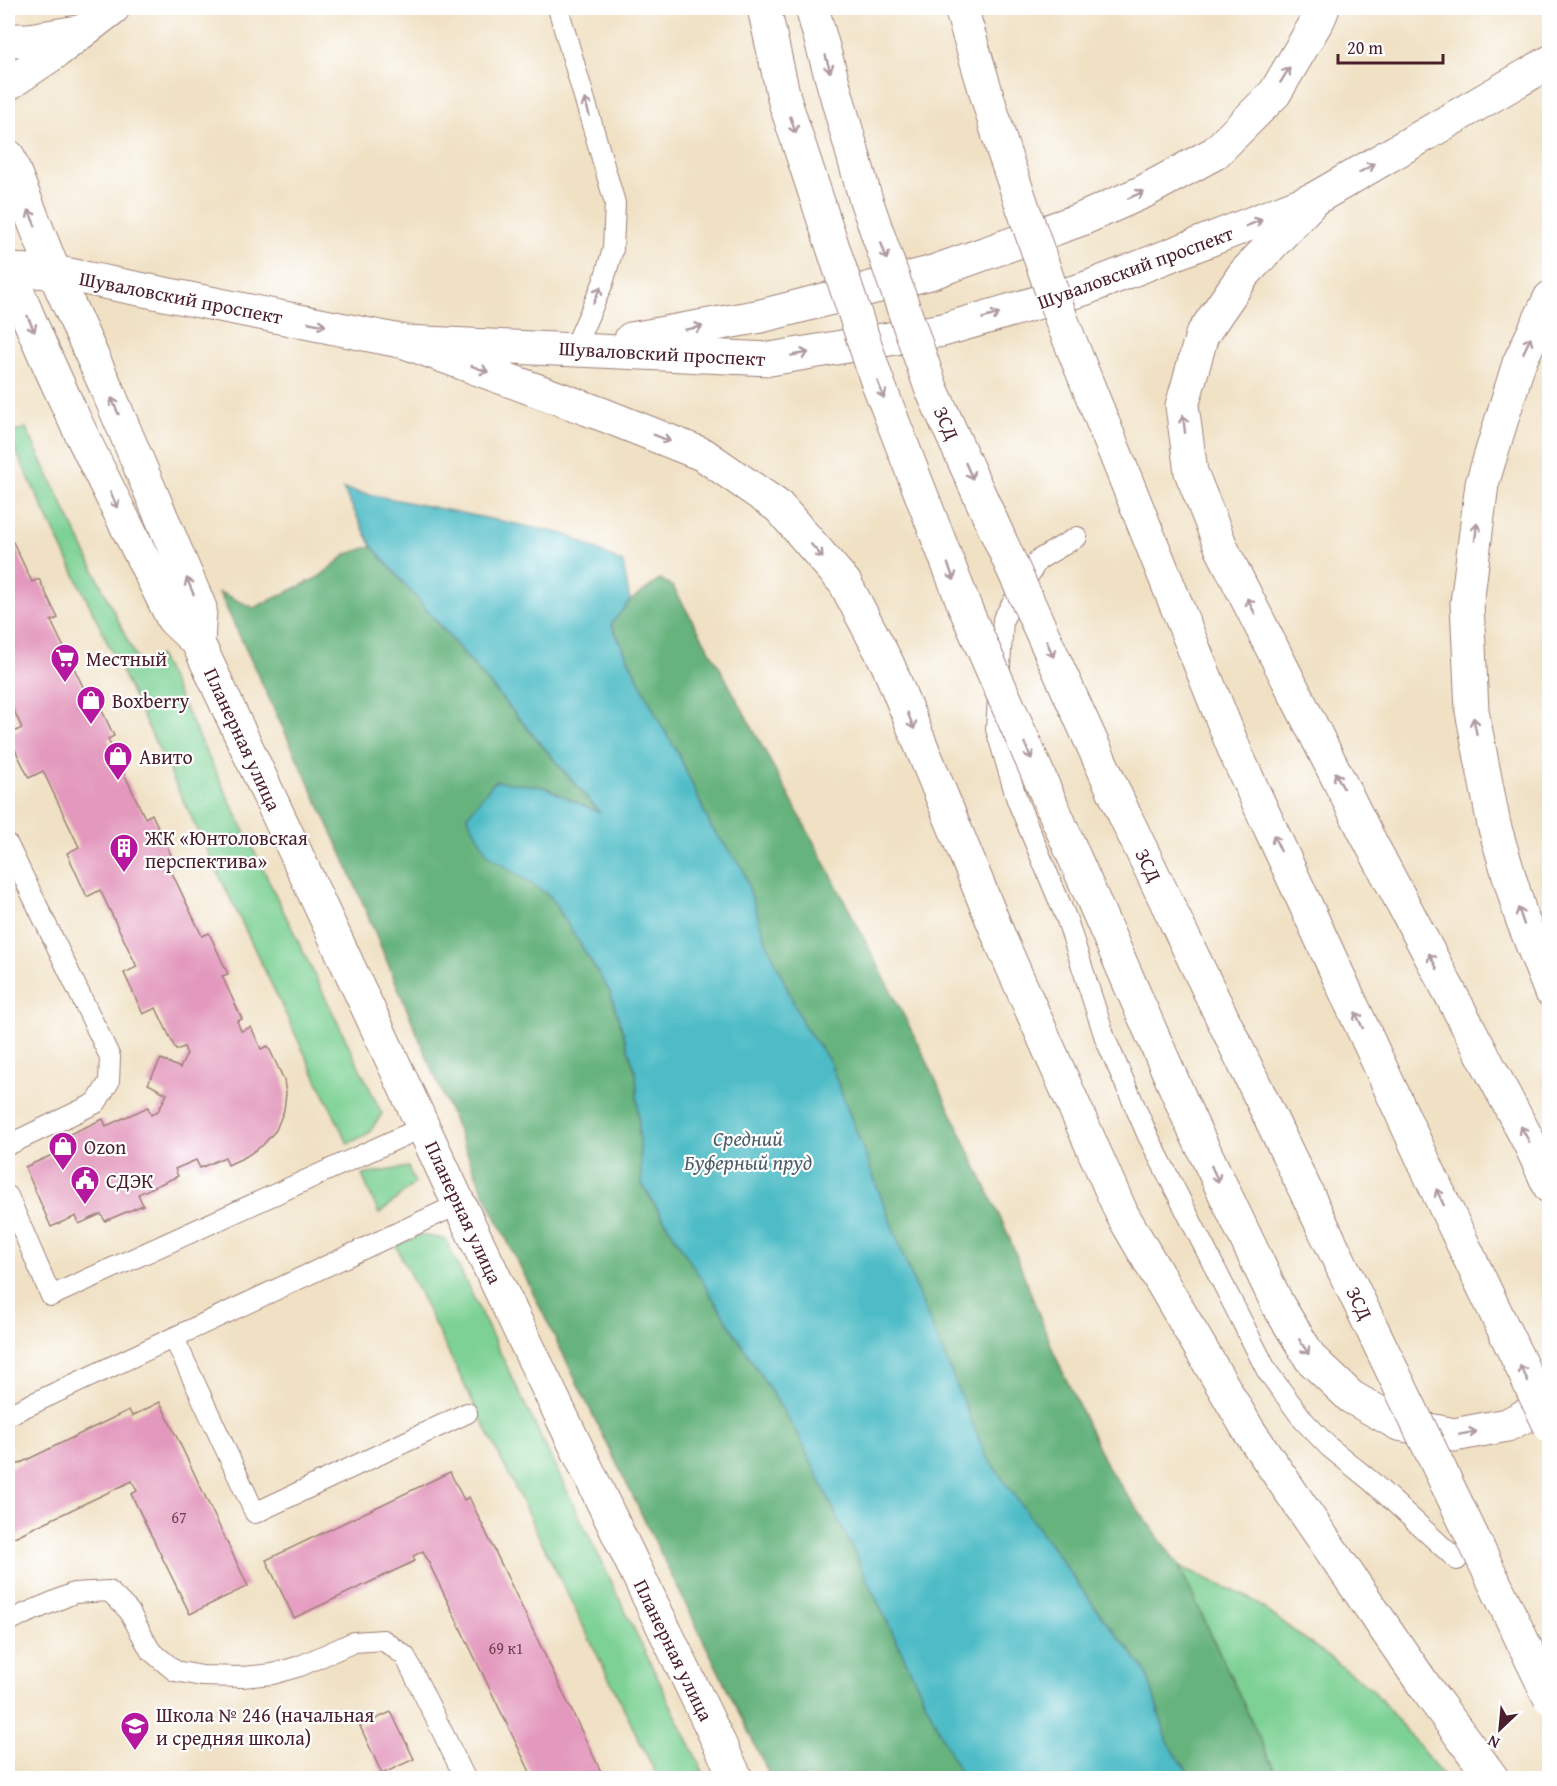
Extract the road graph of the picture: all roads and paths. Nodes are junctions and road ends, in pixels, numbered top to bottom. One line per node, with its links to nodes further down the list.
1 (112, 8): 7 (main road)
2 (558, 8): 17 (lane, one-way to 2)
3 (764, 8): 28 (main road, one-way to 28, bridge)
4 (812, 8): 34 (main road, ЗСД, one-way to 34, bridge)
5 (961, 8): 31 (main road, one-way to 5, bridge)
6 (1323, 8): 17 (main road, one-way to 6)
7 (83, 31): 8 (main road); 10 (main road)
8 (8, 40)
9 (1550, 62): 12 (main road, Шуваловский проспект, one-way to 9)
10 (8, 84)
11 (8, 156): 14 (main road, Планерная улица, one-way to 11)
12 (1316, 198): 17 (main road, Шуваловский проспект, one-way to 12); 24 (main road, one-way to 12)
13 (8, 268): 14 (main road, Шуваловский проспект); 19 (main road, Планерная улица, one-way to 19)
14 (54, 272): 16 (main road, Шуваловский проспект, one-way to 16); 19 (main road, Планерная улица, one-way to 14)
15 (1550, 298): 21 (main road, one-way to 15)
16 (405, 342): 17 (main road, Шуваловский проспект); 37 (main road, one-way to 37)
17 (574, 349)
18 (1077, 537): 32 (lane)
19 (198, 643): 22 (main road, Планерная улица)
20 (8, 845): 23 (lane)
21 (1550, 990)
22 (423, 1127): 25 (lane); 26 (main road, Планерная улица)
23 (8, 1145)
24 (1550, 1187)
25 (8, 1196)
26 (459, 1204): 27 (lane); 36 (main road, Планерная улица)
27 (174, 1338): 29 (lane); 30 (lane)
28 (1550, 1403)
29 (467, 1413)
30 (8, 1415)
31 (1550, 1426)
32 (1457, 1560)
33 (8, 1621): 35 (lane)
34 (1550, 1698)
35 (465, 1779)
36 (736, 1779)
37 (1492, 1779)

